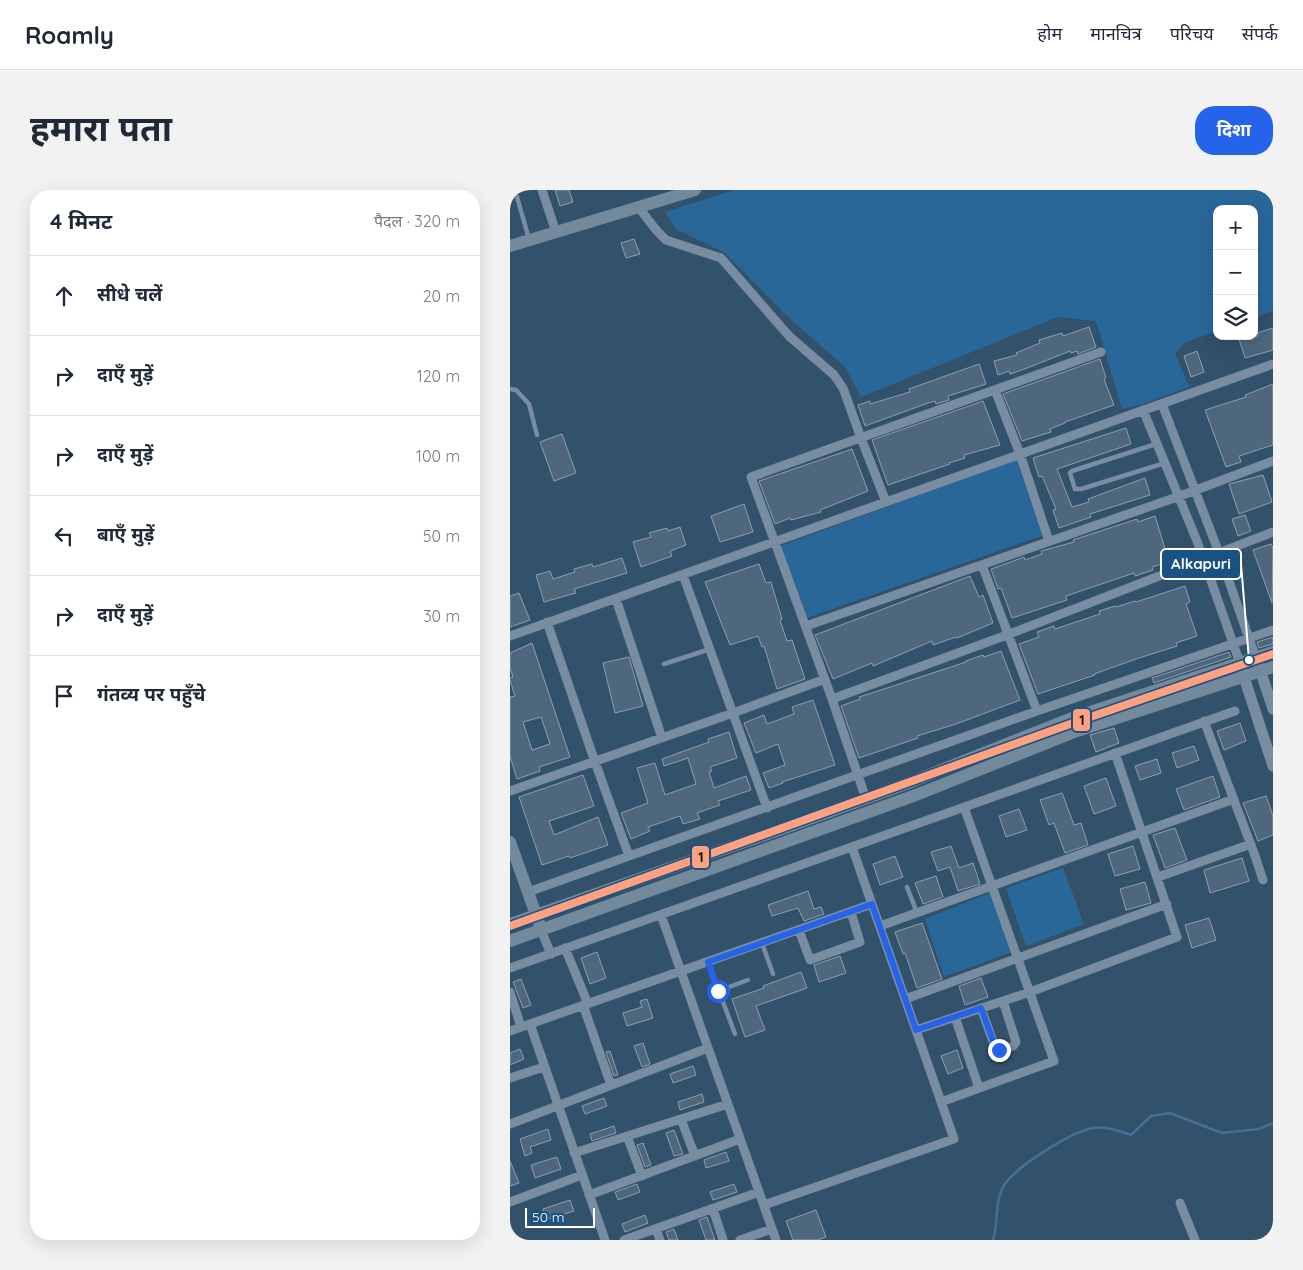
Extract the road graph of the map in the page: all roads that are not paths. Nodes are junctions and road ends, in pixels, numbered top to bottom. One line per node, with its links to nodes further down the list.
1 (515, 190): 6 (lane)
2 (542, 190): 5 (street)
3 (695, 190): 4 (main road)
4 (639, 208): 5 (main road); 15 (street)
5 (556, 232): 6 (main road)
6 (530, 241): 7 (main road)
7 (510, 246)
8 (1101, 352): 11 (street)
9 (1273, 364): 12 (street)
10 (510, 389): 14 (lane)
11 (996, 390): 15 (street); 17 (street)
12 (1162, 404): 13 (street); 20 (street)
13 (1143, 410): 16 (street); 17 (street)
14 (537, 435)
15 (861, 438): 22 (street); 25 (street)
16 (1158, 443): 19 (street); 19 (lane)
17 (1020, 454): 22 (street); 24 (street)
18 (1273, 461): 20 (street)
19 (1166, 463): 21 (street)
20 (1194, 491): 21 (street); 26 (street)
21 (1180, 496): 24 (street); 27 (street)
22 (886, 502): 25 (street)
23 (1273, 532): 26 (street)
24 (1049, 540): 28 (street)
25 (775, 541): 29 (street); 32 (street)
26 (1219, 553): 27 (street); 36 (street)
27 (1203, 560): 34 (street); 37 (street)
28 (982, 564): 32 (street); 34 (street)
29 (683, 575): 30 (street); 38 (street)
30 (616, 599): 31 (street); 52 (street)
31 (547, 622): 35 (street); 54 (street)
32 (806, 626): 45 (street)
33 (1273, 630): 36 (street)
34 (1008, 635): 46 (street); 49 (street)
35 (510, 636)
36 (1248, 639): 37 (street); 40 (street)
37 (1233, 644): 42 (street); 49 (street)
38 (710, 649): 41 (lane); 50 (street)
39 (1273, 652): 40 (main road)
40 (1256, 658): 42 (main road); 43 (street)
41 (664, 664)
42 (1240, 664): 44 (street); 58 (main road)
43 (1267, 669): 44 (main road); 47 (street)
44 (1244, 677): 55 (street); 80 (main road)
45 (825, 679): 46 (street); 50 (street)
46 (832, 699): 56 (street)
47 (1273, 709)
48 (1235, 710): 51 (street)
49 (1037, 711): 56 (street)
50 (733, 713): 52 (street); 61 (street)
51 (1204, 721): 53 (street); 59 (street)
52 (662, 738): 54 (street)
53 (1115, 753): 60 (street); 62 (street)
54 (595, 762): 57 (street); 66 (street)
55 (1273, 766)
56 (858, 774): 58 (street); 61 (street)
57 (510, 791)
58 (866, 798): 77 (main road)
59 (1234, 799): 62 (street); 63 (street)
60 (964, 807): 64 (street); 69 (street)
61 (767, 808): 66 (street)
62 (1142, 832): 67 (street); 69 (street)
63 (1251, 844): 67 (street); 68 (street)
64 (852, 846): 72 (street); 76 (street)
65 (511, 850): 71 (main road)
66 (629, 856): 71 (street)
67 (1158, 877): 73 (street)
68 (1263, 880)
69 (992, 886): 75 (street); 86 (street)
70 (907, 887): 75 (lane)
71 (528, 892): 77 (main road)
72 (872, 904): 74 (street); 79 (street)
73 (1167, 904): 86 (street); 94 (street)
74 (851, 912): 81 (street); 81 (street)
75 (917, 913): 79 (street)
76 (661, 914): 84 (street); 89 (street)
77 (537, 915): 78 (main road); 80 (main road)
78 (510, 924)
79 (880, 926): 95 (street)
80 (541, 930): 82 (main road); 85 (street)
81 (799, 930): 83 (street)
82 (510, 941)
83 (762, 943): 87 (street); 90 (lane)
84 (566, 948): 85 (street); 97 (street)
85 (551, 954): 88 (street)
86 (1018, 958): 94 (street); 95 (street)
87 (708, 962): 89 (street); 92 (lane)
88 (510, 968)
89 (681, 971): 97 (street); 104 (street)
90 (773, 974)
91 (748, 980): 92 (lane)
92 (718, 991): 103 (lane)
93 (510, 992): 100 (street)
94 (1030, 992): 96 (street); 108 (street)
95 (905, 999): 101 (street)
96 (1003, 1001): 98 (street); 98 (street)
97 (585, 1005): 100 (street); 107 (street)
98 (981, 1008): 99 (street)
99 (954, 1017): 101 (street); 108 (street)
100 (525, 1026): 102 (street); 105 (street)
101 (916, 1030): 109 (street)
102 (510, 1031)
103 (735, 1034)
104 (708, 1048): 107 (street); 110 (street)
105 (544, 1067): 106 (street); 111 (street)
106 (510, 1078)
107 (611, 1085): 111 (street)
108 (979, 1088): 109 (street)
109 (941, 1102): 124 (street)
110 (728, 1104): 112 (street); 115 (street)
111 (558, 1106): 113 (street); 116 (street)
112 (681, 1119): 114 (street); 117 (street)
113 (510, 1124)
114 (627, 1136): 116 (street); 119 (street)
115 (740, 1139): 117 (street); 120 (street)
116 (574, 1153): 118 (street)
117 (694, 1156): 119 (street)
118 (582, 1175): 121 (street); 122 (street)
119 (642, 1176): 121 (street)
120 (759, 1192): 124 (street); 125 (street)
121 (589, 1195): 128 (street)
122 (510, 1202)
123 (1180, 1203): 134 (street)
124 (764, 1205): 127 (street)
125 (712, 1209): 126 (street); 131 (street)
126 (656, 1229): 129 (street); 130 (street)
127 (772, 1229): 132 (street); 133 (street)
128 (605, 1240)
129 (624, 1240)
130 (660, 1240)
131 (723, 1240)
132 (740, 1240)
133 (776, 1240)
134 (1195, 1240)

